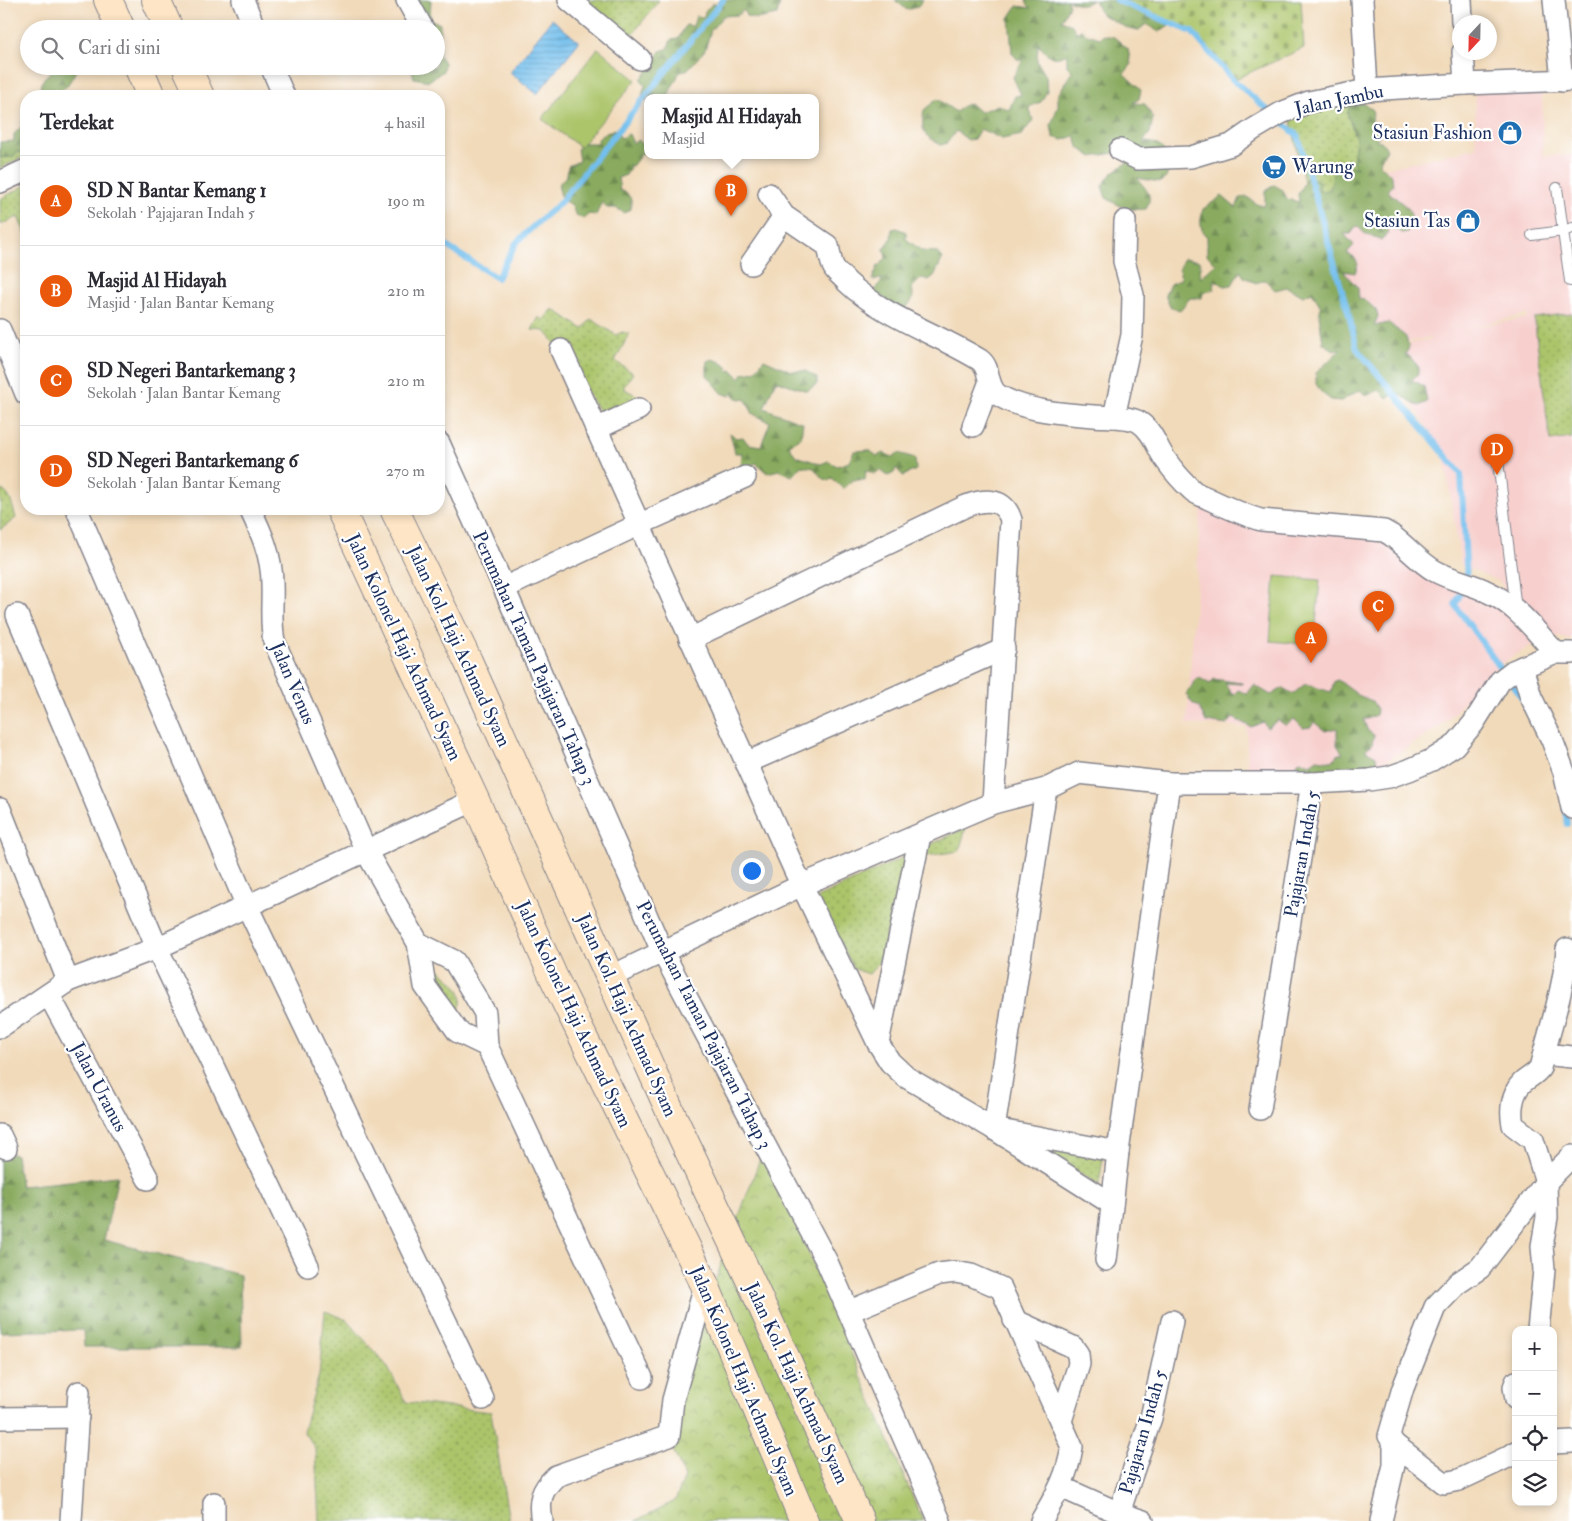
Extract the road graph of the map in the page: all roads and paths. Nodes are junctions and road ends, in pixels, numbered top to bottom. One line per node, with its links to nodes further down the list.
1 (108, 0): 10 (main road)
2 (156, 0): 11 (main road)
3 (243, 0): 12 (street)
4 (407, 0): 13 (street)
5 (569, 0): 14 (street)
6 (1362, 0): 24 (street)
7 (1461, 0): 9 (street)
8 (1554, 0): 19 (street)
9 (1462, 15)
10 (117, 20)
11 (165, 20)
12 (251, 20)
13 (418, 20)
14 (640, 59)
15 (1464, 60): 20 (street)
16 (142, 75): 21 (main road)
17 (190, 75): 22 (main road)
18 (275, 75): 23 (street)
19 (1567, 81): 20 (street, Jalan Jambu)
20 (1465, 84): 24 (street, Jalan Jambu)
21 (148, 90)
22 (197, 90)
23 (281, 90)
24 (1367, 90): 25 (street, Jalan Jambu)
25 (1120, 150)
26 (20, 173): 27 (street)
27 (0, 182)
28 (1557, 188): 32 (lane)
29 (769, 194): 30 (street)
30 (784, 216): 34 (street); 39 (street)
31 (1125, 221): 41 (street)
32 (1568, 230): 33 (lane); 35 (lane)
33 (1532, 235)
34 (751, 264)
35 (1570, 280)
36 (0, 330): 38 (street)
37 (561, 350): 43 (street)
38 (20, 379)
39 (989, 384): 41 (street); 42 (street)
40 (639, 409): 43 (street)
41 (1114, 417): 53 (street)
42 (973, 426)
43 (596, 429): 51 (street)
44 (1497, 453): 53 (lane)
45 (445, 456): 52 (street, Perumahan Taman Pajajaran Tahap 3)
46 (745, 477): 51 (street)
47 (79, 515): 70 (street)
48 (253, 515): 68 (street, Jalan Venus)
49 (343, 515): 63 (main road, Jalan Kolonel Haji Achmad Syam)
50 (397, 515): 75 (main road, Jalan Kol. Haji Achmad Syam)
51 (638, 525): 52 (street); 55 (street)
52 (504, 588): 74 (street, Perumahan Taman Pajajaran Tahap 3)
53 (1516, 610): 57 (street)
54 (17, 615): 72 (street)
55 (690, 640): 56 (street); 59 (street)
56 (1004, 649): 59 (street); 64 (street)
57 (1564, 653): 58 (street)
58 (1512, 673): 61 (street, Pajajaran Indah 5); 65 (street)
59 (746, 763): 69 (street)
60 (1169, 783): 61 (street); 62 (street); 85 (street)
61 (1312, 783): 83 (street, Pajajaran Indah 5)
62 (1046, 788): 64 (street); 84 (street)
63 (475, 800): 68 (street); 92 (main road, Jalan Kolonel Haji Achmad Syam)
64 (993, 803): 67 (street)
65 (1572, 808)
66 (0, 809): 76 (street)
67 (920, 835): 69 (street); 79 (street)
68 (366, 851): 70 (street); 71 (street, Jalan Venus)
69 (802, 885): 74 (street); 79 (street)
70 (248, 906): 72 (street); 99 (street)
71 (418, 943): 80 (street); 80 (street)
72 (157, 948): 76 (street); 91 (street)
73 (1566, 949): 81 (street)
74 (662, 951): 75 (street); 93 (street, Perumahan Taman Pajajaran Tahap 3)
75 (610, 977): 112 (main road, Jalan Kol. Haji Achmad Syam)
76 (68, 981): 77 (street)
77 (49, 995): 78 (street); 87 (street, Jalan Uranus)
78 (2, 1021)
79 (878, 1043): 84 (street)
80 (487, 1046): 97 (street)
81 (1544, 1054): 82 (street); 88 (street)
82 (1572, 1057)
83 (1260, 1109)
84 (994, 1130): 85 (street); 89 (street)
85 (1118, 1152): 89 (street)
86 (1572, 1156): 88 (street)
87 (148, 1180)
88 (1546, 1182): 96 (street); 105 (street)
89 (1112, 1204): 90 (street)
90 (1106, 1260)
91 (308, 1266)
92 (705, 1285): 110 (street); 111 (main road, Jalan Kolonel Haji Achmad Syam)
93 (850, 1311): 94 (street); 113 (street, Perumahan Taman Pajajaran Tahap 3)
94 (1014, 1320): 102 (street); 102 (street)
95 (1172, 1321): 108 (street, Pajajaran Indah 5)
96 (1538, 1326)
97 (642, 1378)
98 (78, 1392): 100 (street)
99 (483, 1399)
100 (78, 1417): 101 (street); 109 (street)
101 (0, 1418)
102 (1061, 1421): 107 (street)
103 (1572, 1442): 104 (street)
104 (1557, 1443)
105 (1394, 1444): 106 (street); 116 (street)
106 (1512, 1455)
107 (1061, 1487): 108 (street, Pajajaran Indah 5); 114 (street)
108 (1119, 1513): 115 (street, Pajajaran Indah 5)
109 (71, 1521)
110 (542, 1521)
111 (804, 1521)
112 (860, 1521)
113 (940, 1521)
114 (1040, 1521)
115 (1143, 1521)
116 (1381, 1521)

